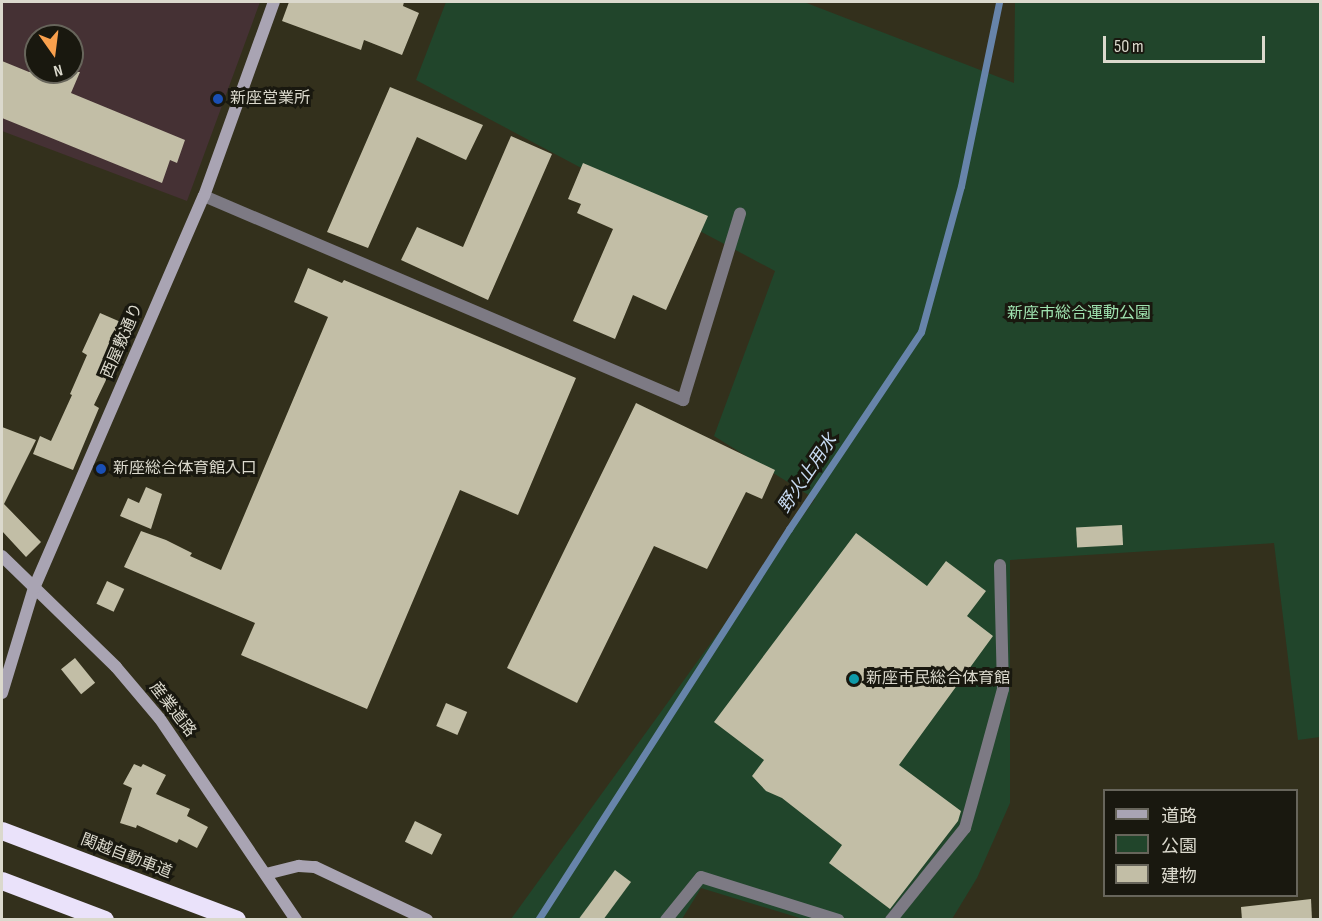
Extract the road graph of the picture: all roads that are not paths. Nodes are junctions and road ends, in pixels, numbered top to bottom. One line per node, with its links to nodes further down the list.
1 (274, 2): 2 (street, 西屋敷通り)
2 (204, 196): 3 (street); 6 (street, 西屋敷通り)
3 (740, 213)
4 (2, 556): 6 (street, 産業道路)
5 (1000, 565): 17 (street)
6 (34, 588): 7 (street, 西屋敷通り); 9 (street, 産業道路)
7 (2, 693)
8 (2, 831): 12 (highway, 関越自動車道)
9 (266, 874): 13 (street, 産業道路); 14 (street)
10 (2, 881): 11 (highway)
11 (105, 920)
12 (237, 920)
13 (296, 920)
14 (428, 920)
15 (666, 920): 16 (street)
16 (838, 920)
17 (891, 920)

